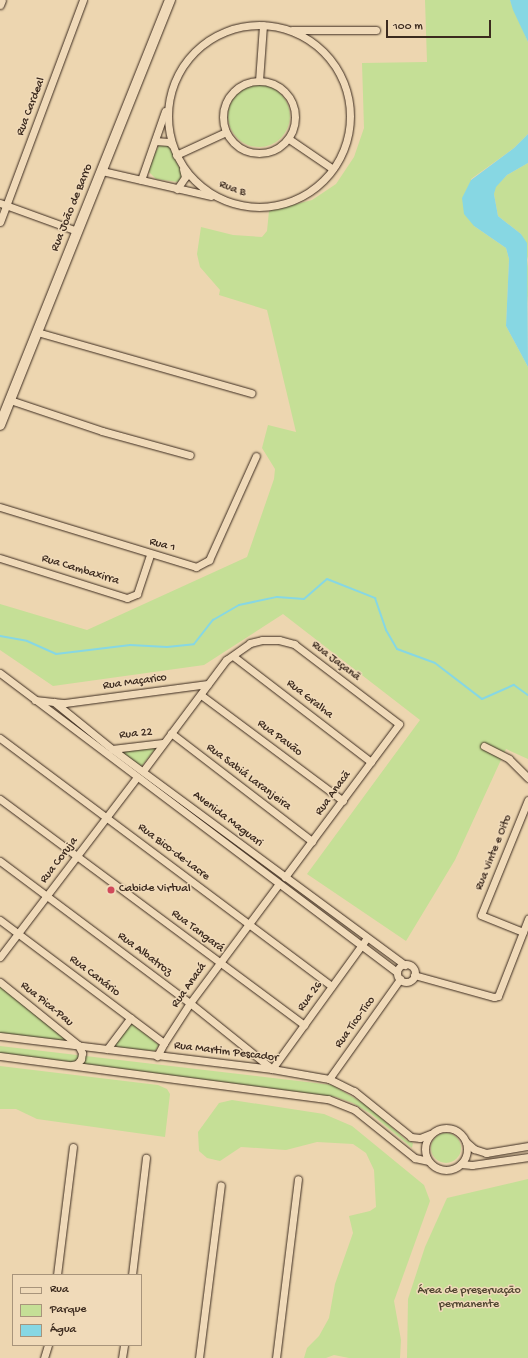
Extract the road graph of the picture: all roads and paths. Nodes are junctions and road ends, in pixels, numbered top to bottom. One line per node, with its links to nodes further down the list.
1 (2, 0): 4 (street)
2 (83, 0): 21 (street, Rua Cardeal)
3 (170, 0): 17 (street, Rua João de Barro)
4 (0, 5)
5 (263, 25): 6 (street, Rua B); 8 (street); 9 (street, Rua B)
6 (290, 30): 7 (street, Rua B); 16 (street, Rua B)
7 (376, 30)
8 (259, 80): 10 (street); 11 (street)
9 (168, 103): 12 (street); 13 (street, Rua B)
10 (226, 132): 11 (street); 14 (street)
11 (289, 139): 16 (street)
12 (155, 141): 13 (street); 18 (street)
13 (172, 146): 14 (street, Rua B)
14 (176, 156): 15 (street, Rua B)
15 (182, 167): 19 (street); 20 (street, Rua B)
16 (333, 170): 20 (street, Rua B)
17 (102, 171): 18 (street); 23 (street, Rua João de Barro)
18 (141, 180): 19 (street)
19 (177, 189): 20 (street)
20 (217, 198)
21 (3, 204): 22 (street, Rua Cardeal); 23 (street)
22 (0, 222)
23 (77, 232): 24 (street, Rua João de Barro)
24 (37, 332): 25 (street); 26 (street, Rua João de Barro)
25 (251, 393)
26 (10, 400): 27 (street, Rua João de Barro); 28 (street)
27 (0, 425)
28 (190, 455)
29 (256, 456): 31 (street, Rua 1)
30 (0, 507): 31 (street, Rua 1)
31 (150, 555): 32 (street, Rua Cambaxirra)
32 (0, 558)
33 (233, 656): 35 (street); 42 (street, Rua Jaçanã); 48 (street, Rua Gralha)
34 (0, 673): 37 (street, Avenida Maguari)
35 (208, 684): 36 (street); 39 (street, Rua Maçarico)
36 (201, 695): 43 (street); 54 (street, Rua Pavão)
37 (35, 700): 38 (street); 40 (street, Avenida Maguari)
38 (54, 702): 39 (street, Rua Maçarico); 40 (street)
39 (63, 705): 41 (street); 47 (street, Avenida Maguari)
40 (46, 708): 41 (street, Avenida Maguari)
41 (54, 715): 50 (street, Avenida Maguari)
42 (399, 724): 48 (street, Rua Anacã)
43 (171, 733): 45 (street); 56 (street, Rua Sabiá Laranjeira)
44 (0, 738): 55 (street, Rua Bico-de-Lacre)
45 (163, 743): 47 (street, Rua 22); 49 (street)
46 (484, 746): 51 (street)
47 (112, 749): 49 (street, Avenida Maguari)
48 (371, 762): 54 (street, Rua Anacã)
49 (143, 771): 59 (street, Avenida Maguari)
50 (137, 777): 55 (street, Rua Coruja); 60 (street, Avenida Maguari)
51 (528, 778)
52 (0, 799): 57 (street, Rua Tangará)
53 (528, 800): 65 (street, Rua Vinte e Oito)
54 (343, 801): 56 (street, Rua Anacã)
55 (107, 817): 57 (street, Rua Coruja); 64 (street, Rua Bico-de-Lacre)
56 (312, 841): 59 (street, Rua Anacã)
57 (77, 856): 61 (street, Rua Coruja); 70 (street, Rua Tangará)
58 (0, 861): 61 (street, Rua Albatroz)
59 (285, 877): 67 (street, Avenida Maguari)
60 (278, 885): 64 (street, Rua Anacá); 68 (street, Avenida Maguari)
61 (47, 896): 66 (street, Rua Coruja); 76 (street, Rua Albatroz)
62 (528, 919): 65 (street)
63 (0, 920): 66 (street, Rua Canário)
64 (248, 923): 70 (street, Rua Anacá); 75 (street, Rua Bico-de-Lacre)
65 (523, 932): 72 (street)
66 (20, 934): 69 (street, Rua Coruja); 77 (street, Rua Canário)
67 (367, 938): 68 (street, Rua 26); 71 (street, Avenida Maguari)
68 (361, 946): 73 (street, Avenida Maguari); 75 (street, Rua 26)
69 (0, 958)
70 (219, 963): 76 (street, Rua Anacá); 78 (street, Rua Tangará)
71 (405, 965): 72 (street, Avenida Maguari); 73 (street, Rua Tico-Tico)
72 (414, 975): 73 (street)
73 (398, 976): 87 (street, Rua Tico-Tico)
74 (0, 982): 81 (street, Rua Pica-Pau)
75 (332, 986): 78 (street, Rua 26)
76 (190, 1002): 80 (street, Rua Anacá); 86 (street, Rua Albatroz)
77 (130, 1018): 80 (street, Rua Canário); 82 (street)
78 (304, 1025): 86 (street, Rua 26)
79 (0, 1036): 81 (street, Rua Martim Pescador)
80 (164, 1043): 84 (street)
81 (78, 1045): 82 (street, Rua Martim Pescador); 85 (street)
82 (107, 1049): 84 (street, Rua Martim Pescador)
83 (0, 1056): 85 (street)
84 (156, 1056): 86 (street, Rua Martim Pescador)
85 (70, 1065): 94 (street)
86 (272, 1069): 87 (street, Rua Martim Pescador)
87 (329, 1079): 88 (street, Rua Martim Pescador)
88 (430, 1134): 89 (street, Rua Martim Pescador); 94 (street)
89 (466, 1142): 90 (street, Rua Martim Pescador); 95 (street)
90 (528, 1146)
91 (73, 1147): 98 (street)
92 (528, 1157): 95 (street)
93 (146, 1158): 99 (street)
94 (428, 1161): 95 (street)
95 (461, 1164)
96 (298, 1179): 107 (street)
97 (221, 1185): 106 (street)
98 (57, 1274)
99 (132, 1274)
100 (48, 1346): 104 (street)
101 (48, 1346): 105 (street)
102 (124, 1346): 103 (street)
103 (123, 1357)
104 (44, 1358)
105 (50, 1358)
106 (199, 1358)
107 (276, 1358)

